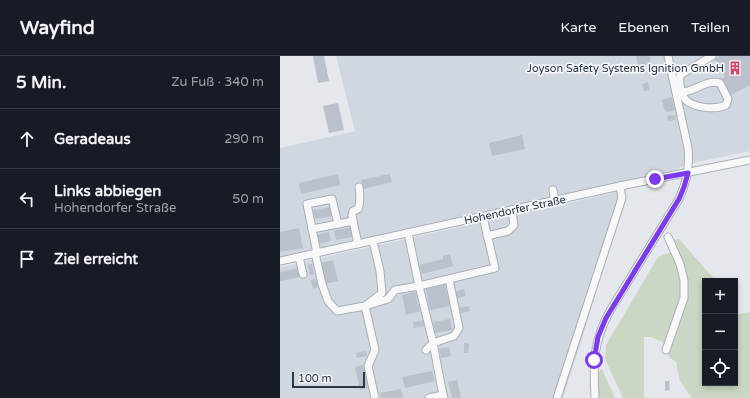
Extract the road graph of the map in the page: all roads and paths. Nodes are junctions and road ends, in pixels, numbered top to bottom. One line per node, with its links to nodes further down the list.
1 (668, 56): 5 (street)
2 (712, 56): 3 (street)
3 (683, 92): 3 (street)
4 (750, 160): 5 (street, Hohendorfer Straße)
5 (688, 173): 6 (street, Hohendorfer Straße); 34 (street)
6 (620, 186): 9 (street, Hohendorfer Straße); 33 (street)
7 (358, 187): 12 (street)
8 (553, 190): 9 (street)
9 (555, 201): 10 (street, Hohendorfer Straße)
10 (512, 211): 11 (street, Hohendorfer Straße); 16 (street)
11 (483, 217): 15 (street, Hohendorfer Straße); 16 (street)
12 (353, 221): 13 (street); 19 (street)
13 (338, 224): 14 (street); 14 (street)
14 (312, 229): 20 (street)
15 (408, 233): 18 (street, Hohendorfer Straße); 25 (street)
16 (487, 236): 24 (street)
17 (668, 237): 29 (street)
18 (373, 241): 19 (street, Hohendorfer Straße); 26 (street)
19 (358, 244): 20 (street, Hohendorfer Straße)
20 (316, 253): 21 (street, Hohendorfer Straße); 26 (street)
21 (299, 257): 22 (street, Hohendorfer Straße); 23 (street)
22 (280, 261)
23 (303, 274)
24 (449, 279): 25 (street); 27 (street)
25 (420, 286): 26 (street); 27 (street)
26 (366, 306): 31 (street)
27 (433, 343): 28 (street); 30 (street)
28 (426, 350)
29 (666, 350)
30 (443, 396): 32 (street)
31 (375, 398)
32 (429, 398)
33 (557, 398)
34 (595, 398)

